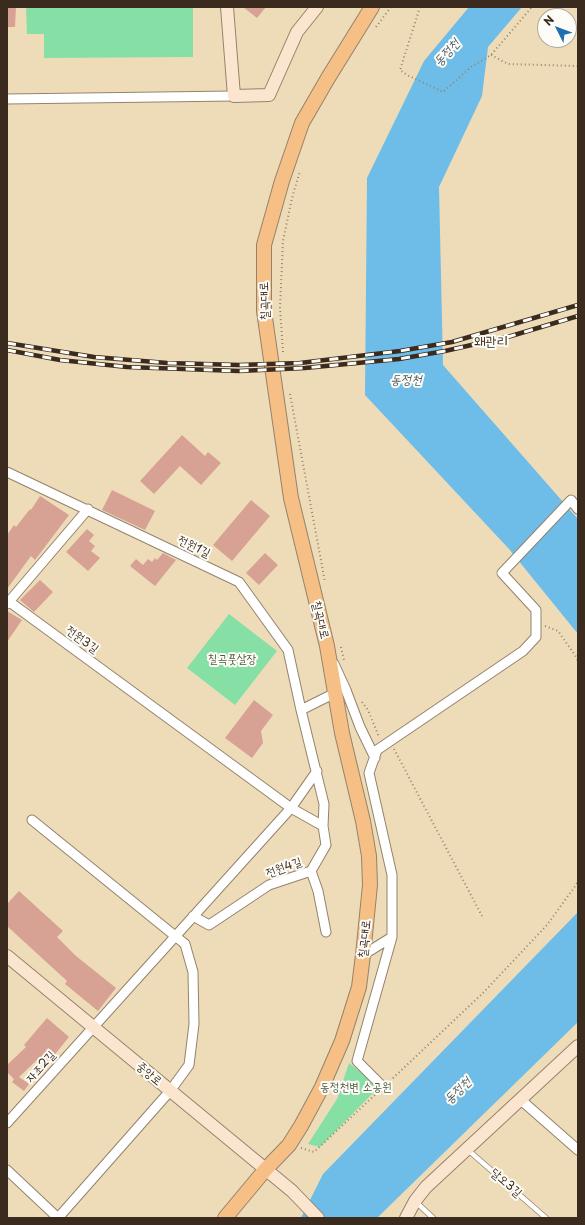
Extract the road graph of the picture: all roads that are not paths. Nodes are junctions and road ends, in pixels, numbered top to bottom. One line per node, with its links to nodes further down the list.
1 (226, 7): 4 (street)
2 (317, 7): 4 (street)
3 (372, 7): 10 (main road, 칠곡대로)
4 (234, 96): 5 (street)
5 (7, 99)
6 (7, 472): 7 (street, 전원1길)
7 (88, 509): 9 (street, 전원3길); 12 (street, 전원1길)
8 (578, 509): 13 (street)
9 (8, 602): 15 (street, 전원3길)
10 (333, 644): 11 (main road, 칠곡대로); 13 (street)
11 (335, 693): 12 (street); 23 (main road, 칠곡대로)
12 (301, 710): 14 (street, 전원1길)
13 (374, 758): 22 (street)
14 (317, 771): 15 (street); 17 (street, 전원1길)
15 (291, 808): 17 (street); 19 (street)
16 (32, 820): 21 (street)
17 (323, 826): 18 (street, 전원1길)
18 (312, 871): 19 (street, 전원4길); 20 (street, 전원4길)
19 (193, 916): 21 (street)
20 (326, 932)
21 (175, 936): 25 (street); 28 (street)
22 (392, 937): 23 (street); 27 (street)
23 (363, 955): 34 (main road, 칠곡대로)
24 (7, 956): 25 (street, 중앙로)
25 (92, 1027): 28 (street, 중앙로); 30 (street, 자조2길)
26 (578, 1046): 29 (street)
27 (383, 1087)
28 (170, 1091): 34 (street, 중앙로); 37 (street)
29 (521, 1100): 31 (street); 32 (street)
30 (7, 1123)
31 (467, 1149): 35 (street); 41 (lane, 달오3길)
32 (578, 1150)
33 (7, 1170): 37 (street)
34 (265, 1170): 36 (main road, 칠곡대로); 38 (street, 중앙로)
35 (415, 1201): 39 (street); 40 (lane)
36 (225, 1217)
37 (58, 1218)
38 (318, 1218)
39 (406, 1218)
40 (433, 1218)
41 (546, 1218)

